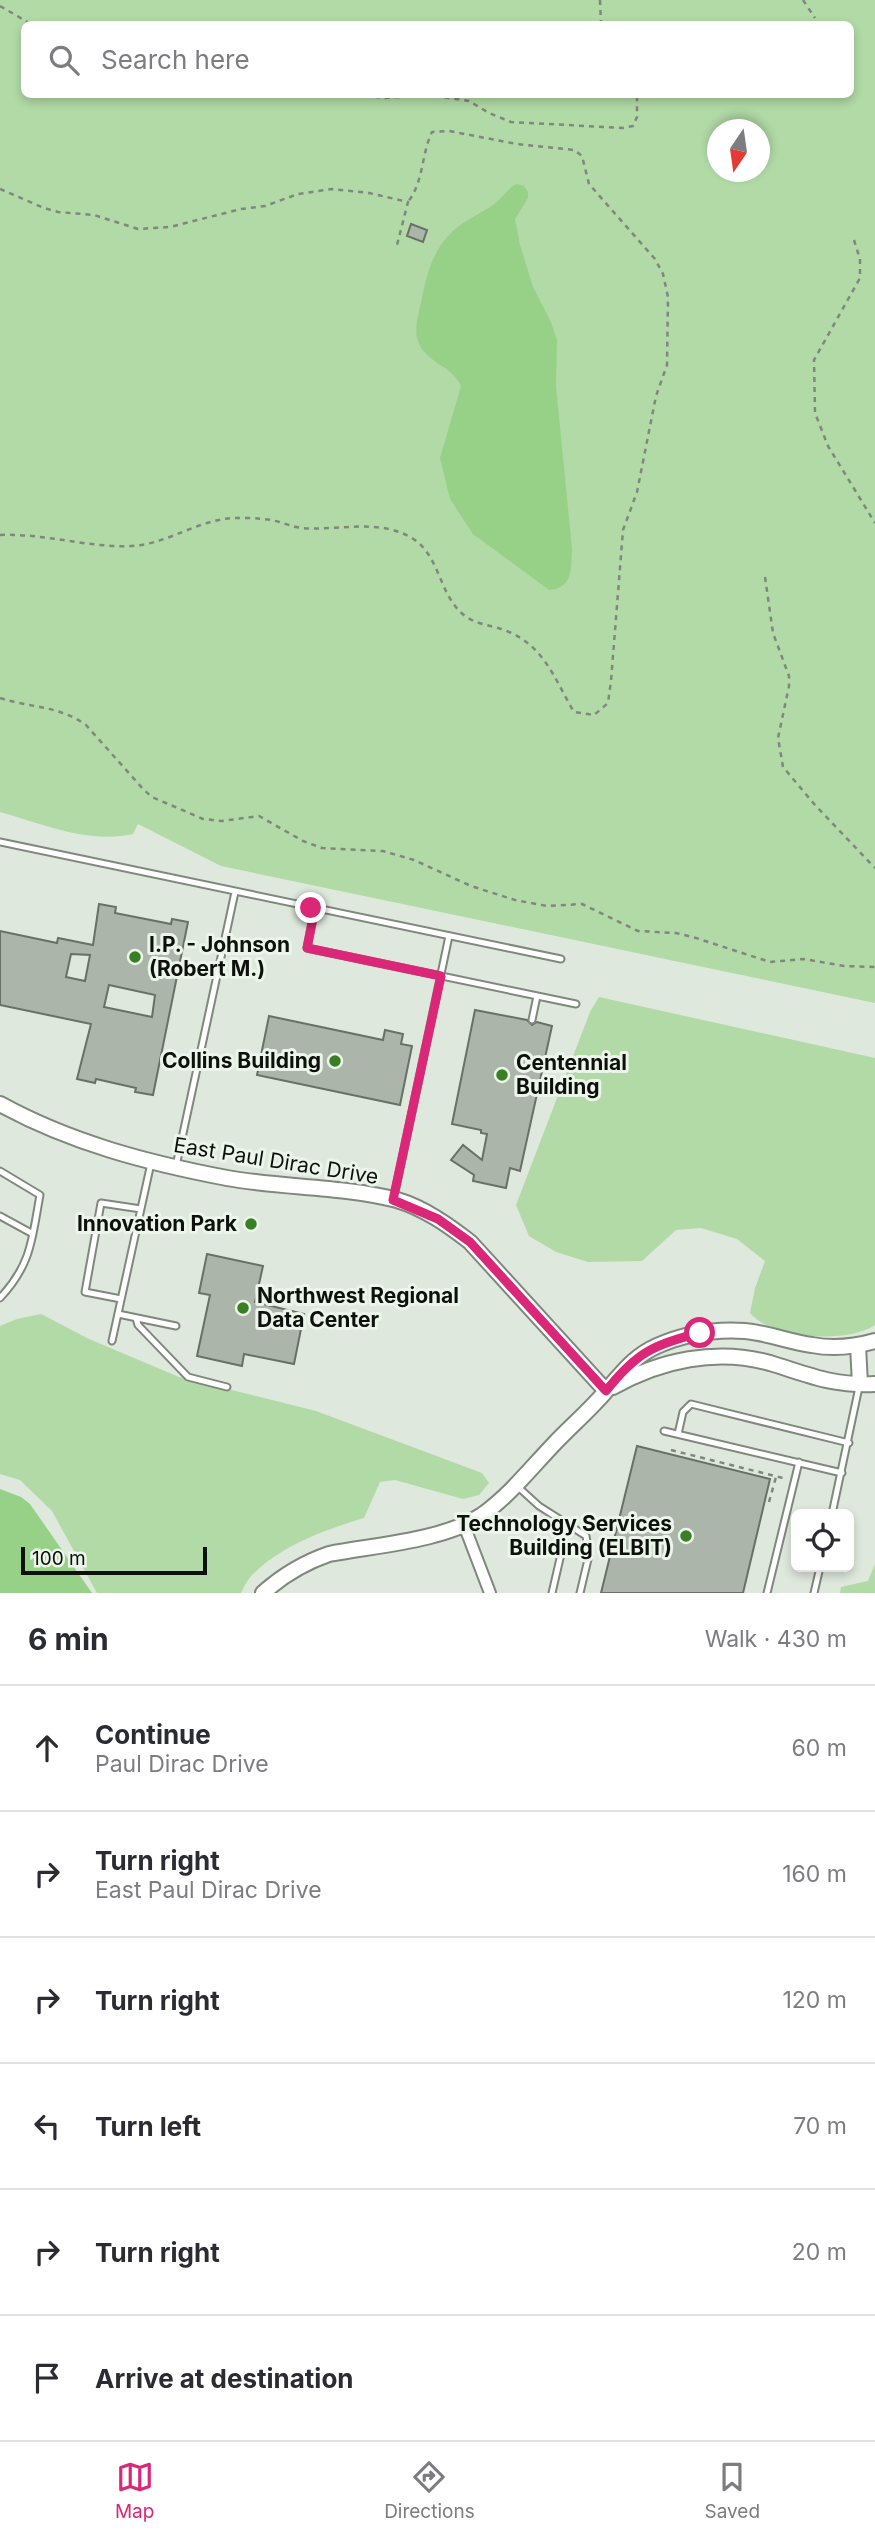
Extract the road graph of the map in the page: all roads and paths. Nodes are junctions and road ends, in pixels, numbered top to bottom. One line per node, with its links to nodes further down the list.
1 (600, 0): 6 (path)
2 (803, 0): 4 (path)
3 (0, 6): 5 (path)
4 (815, 18)
5 (26, 21)
6 (601, 21)
7 (450, 98): 8 (path)
8 (637, 98)
9 (0, 189): 10 (path)
10 (408, 202): 12 (path); 14 (path)
11 (854, 240): 13 (path)
12 (397, 245)
13 (875, 523)
14 (0, 535)
15 (765, 577): 18 (path)
16 (0, 698): 23 (path)
17 (0, 842): 19 (lane)
18 (875, 868)
19 (235, 892): 20 (lane); 30 (lane)
20 (315, 908): 21 (lane); 24 (lane)
21 (449, 936): 22 (lane); 24 (lane)
22 (561, 959)
23 (875, 967)
24 (441, 976): 25 (lane); 32 (lane)
25 (537, 996): 26 (lane); 27 (lane)
26 (576, 1004)
27 (532, 1020)
28 (0, 1104): 29 (street, East Paul Dirac Drive)
29 (151, 1162): 30 (street, East Paul Dirac Drive); 33 (lane)
30 (176, 1167): 32 (street, East Paul Dirac Drive)
31 (0, 1171): 35 (lane)
32 (393, 1200): 47 (street, East Paul Dirac Drive)
33 (141, 1209): 37 (lane); 37 (lane)
34 (0, 1216): 35 (lane)
35 (33, 1234): 36 (lane)
36 (0, 1297)
37 (121, 1299): 38 (lane)
38 (118, 1314): 39 (lane); 41 (lane)
39 (136, 1318): 40 (lane); 46 (lane)
40 (176, 1326)
41 (112, 1341)
42 (875, 1341): 43 (street)
43 (858, 1346): 44 (street); 47 (street)
44 (860, 1384): 45 (street); 47 (street); 50 (lane)
45 (875, 1384)
46 (226, 1387)
47 (606, 1391): 56 (street)
48 (664, 1431): 49 (lane)
49 (678, 1434): 50 (lane); 52 (lane)
50 (849, 1443): 53 (lane)
51 (671, 1450): 54 (path)
52 (799, 1462): 53 (lane); 55 (lane)
53 (842, 1472): 58 (lane)
54 (776, 1477): 55 (path); 57 (path)
55 (794, 1481): 66 (lane)
56 (516, 1484): 59 (street); 65 (lane)
57 (769, 1502)
58 (833, 1509)
59 (464, 1525): 62 (street); 63 (street)
60 (564, 1541): 64 (lane)
61 (819, 1572): 67 (lane)
62 (263, 1593)
63 (490, 1593)
64 (552, 1593)
65 (580, 1593)
66 (767, 1593)
67 (814, 1593)

